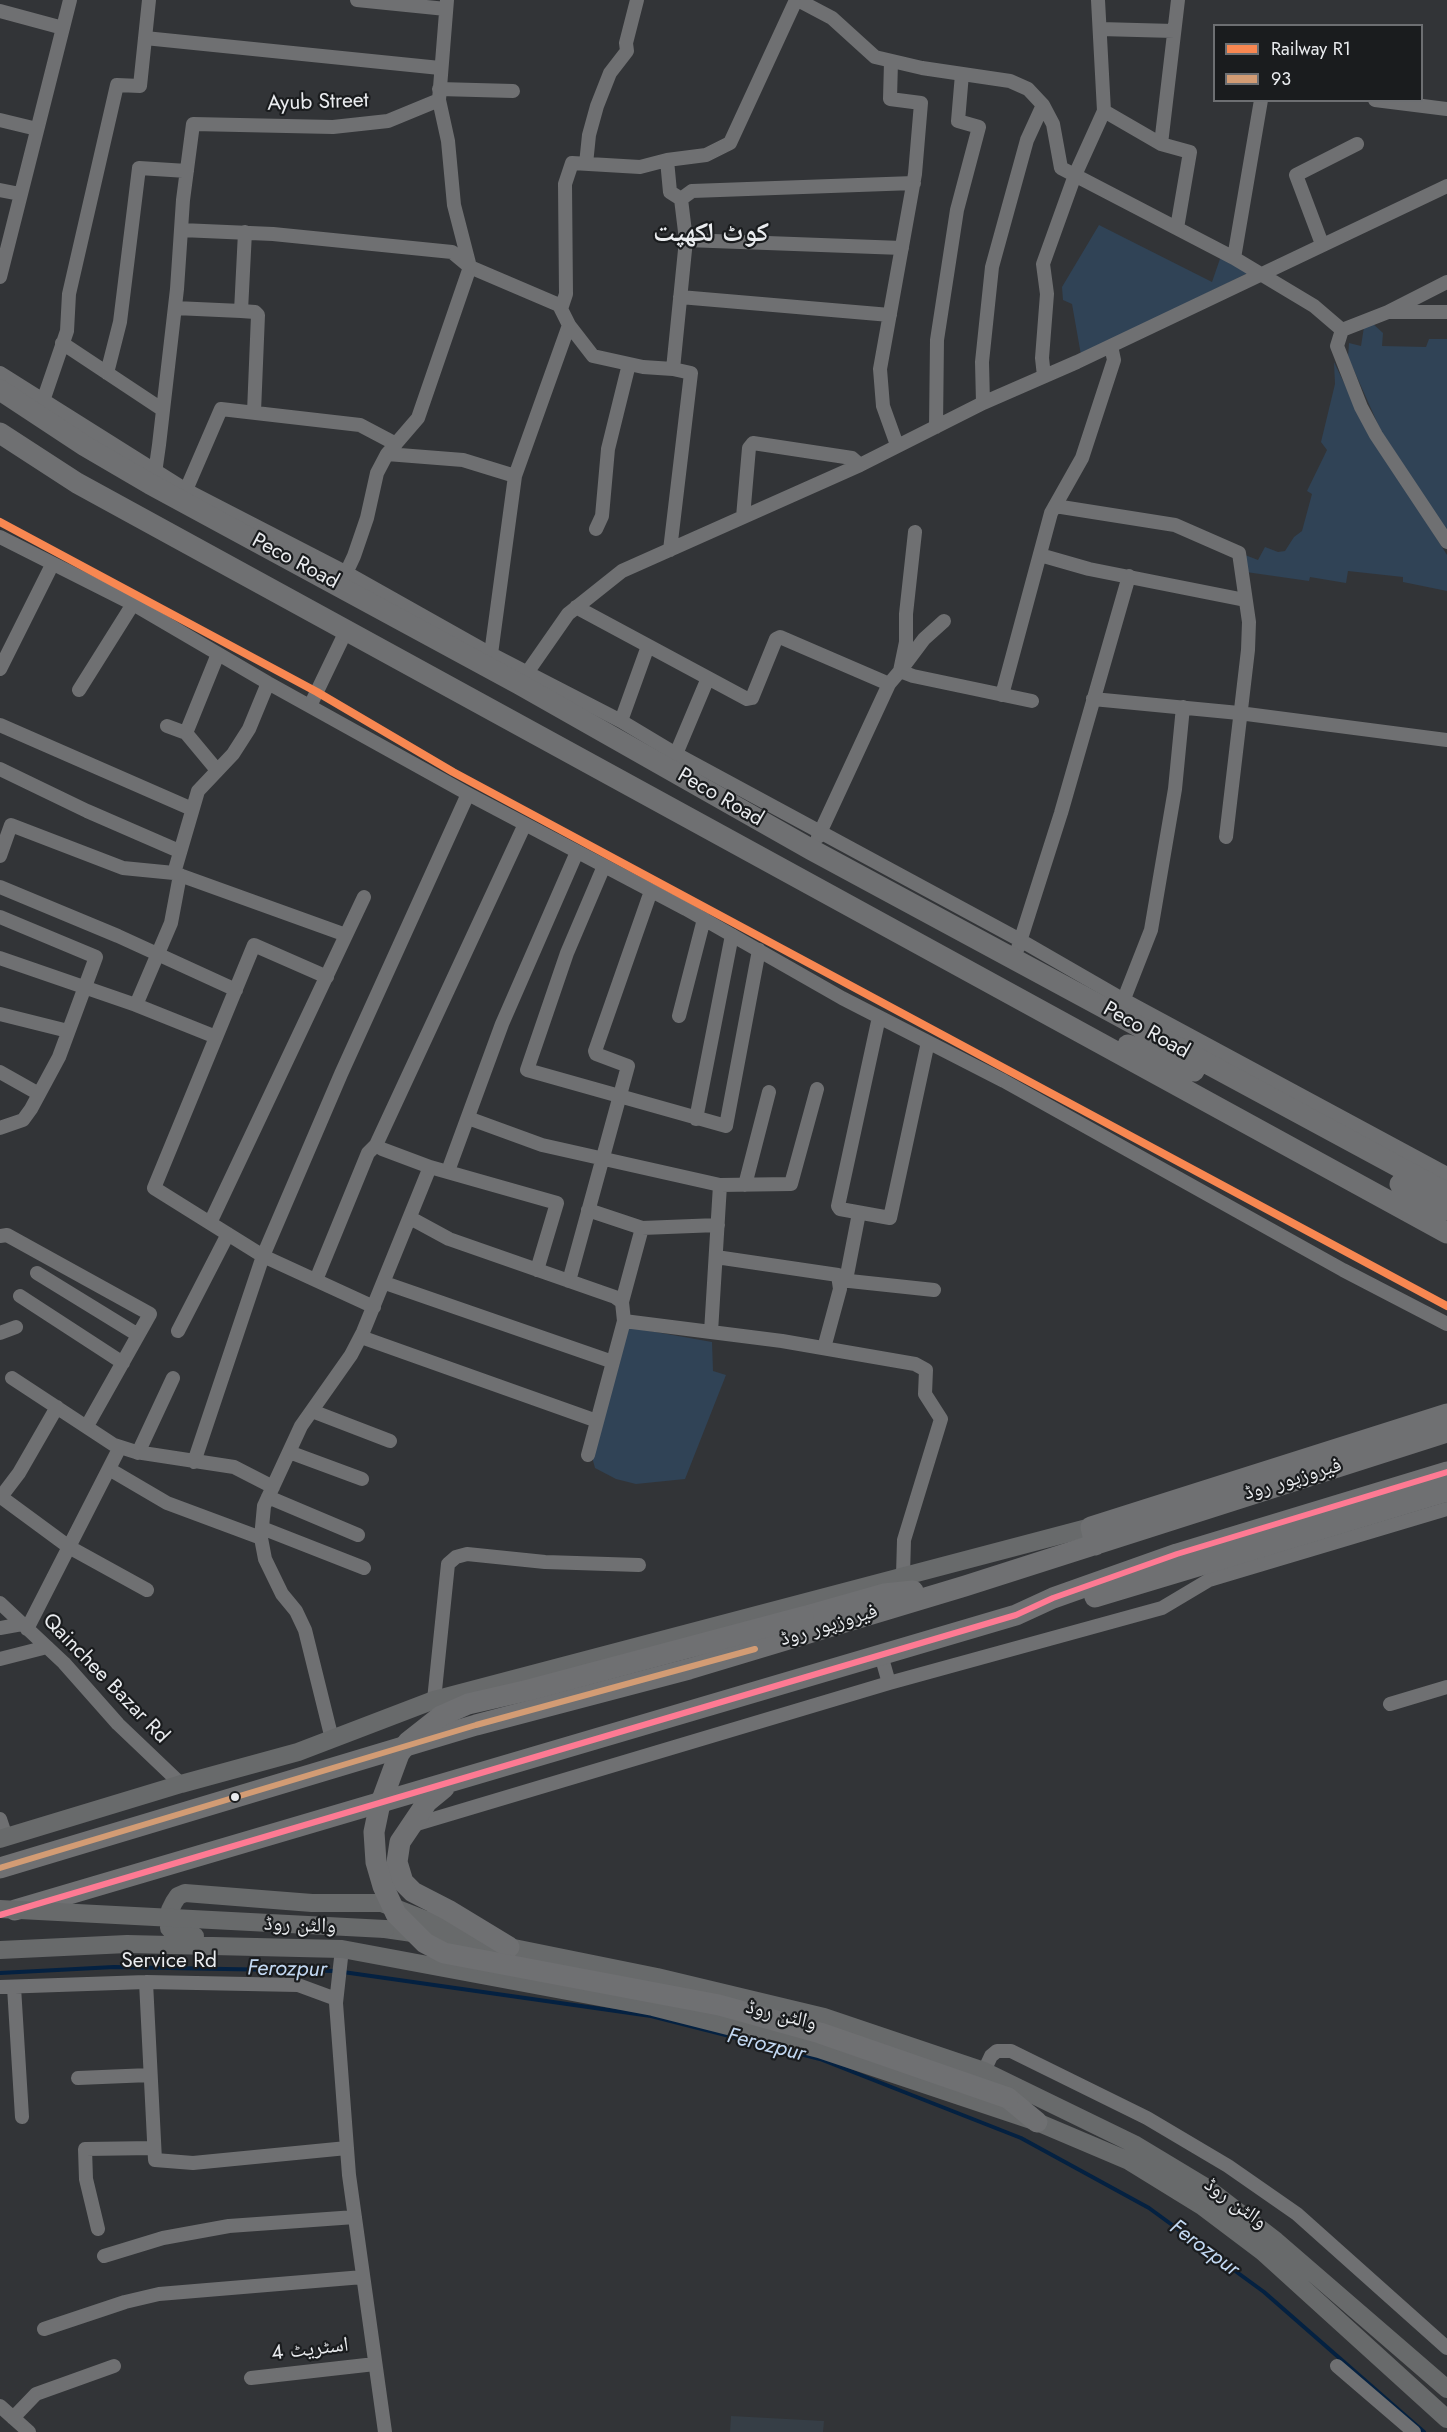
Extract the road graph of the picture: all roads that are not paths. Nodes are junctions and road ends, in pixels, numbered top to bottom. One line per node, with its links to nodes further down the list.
1 (70, 0): 10 (street)
2 (149, 0): 13 (street)
3 (357, 0): 8 (street)
4 (637, 0): 29 (street)
5 (797, 0): 14 (street); 28 (street)
6 (1098, 0): 11 (street)
7 (1178, 0): 12 (street)
8 (447, 5): 15 (street)
9 (0, 11): 10 (street)
10 (63, 28): 25 (street)
11 (1100, 29): 12 (street); 23 (street)
12 (1174, 31): 26 (street)
13 (145, 38): 15 (street); 57 (street)
14 (891, 62): 16 (street); 32 (street)
15 (440, 68): 18 (street)
16 (962, 74): 21 (street); 69 (street)
17 (513, 91): 18 (street)
18 (439, 95): 30 (street, Ayub Street); 44 (street)
19 (1261, 102): 43 (street)
20 (1403, 102): 22 (street)
21 (1043, 105): 31 (street); 66 (street)
22 (1447, 109)
23 (1104, 111): 26 (street); 31 (street)
24 (0, 120): 25 (street)
25 (37, 129): 35 (street)
26 (1161, 144): 37 (street)
27 (1357, 144): 41 (street)
28 (667, 160): 29 (street); 36 (street)
29 (586, 164): 50 (street)
30 (187, 171): 38 (street); 62 (street)
31 (1075, 175): 37 (street); 63 (street)
32 (914, 183): 36 (street); 42 (street)
33 (1447, 186): 41 (street)
34 (0, 190): 35 (street)
35 (21, 195): 46 (street)
36 (681, 199): 40 (street)
37 (1177, 228): 43 (street)
38 (181, 230): 39 (street); 49 (street)
39 (245, 232): 44 (street); 51 (street)
40 (686, 240): 42 (street); 48 (street)
41 (1322, 244): 45 (street)
42 (902, 248): 54 (street)
43 (1234, 258): 45 (street)
44 (470, 267): 50 (street); 73 (street)
45 (1262, 275): 56 (street); 58 (street)
46 (0, 277)
47 (1447, 282): 52 (street)
48 (680, 297): 54 (street); 60 (street)
49 (175, 308): 51 (street); 67 (street)
50 (561, 309): 55 (street)
51 (241, 311): 68 (street)
52 (1388, 312): 53 (street); 56 (street)
53 (1447, 312)
54 (890, 315): 72 (street)
55 (569, 325): 59 (street); 76 (street)
56 (1342, 330): 84 (street)
57 (62, 343): 62 (street); 65 (street)
58 (1111, 346): 63 (street); 79 (street)
59 (629, 364): 60 (street); 81 (street)
60 (673, 369): 85 (street)
61 (0, 373): 65 (street)
62 (107, 373): 67 (street)
63 (1044, 376): 66 (street)
64 (0, 390): 70 (main road, Peco Road)
65 (43, 401): 77 (street)
66 (983, 403): 69 (street)
67 (163, 410): 77 (street)
68 (254, 412): 73 (street); 78 (street)
69 (936, 427): 72 (street)
70 (57, 428): 74 (main road); 77 (main road, Peco Road)
71 (0, 433): 74 (main road, Peco Road)
72 (897, 446): 75 (street)
73 (391, 449): 76 (street); 89 (street)
74 (39, 459): 94 (main road, Peco Road)
75 (860, 465): 80 (street); 80 (street)
76 (515, 476): 97 (street)
77 (152, 478): 78 (street); 89 (main road, Peco Road)
78 (186, 490): 89 (street)
79 (1055, 506): 86 (street); 90 (street)
80 (743, 517): 85 (street)
81 (596, 529)
82 (915, 532): 99 (street)
83 (0, 537): 87 (street)
84 (1447, 542)
85 (670, 550): 92 (street)
86 (1040, 555): 88 (street); 105 (street)
87 (52, 565): 91 (street); 98 (street)
88 (1129, 576): 90 (street); 106 (street)
89 (343, 579): 97 (street); 100 (main road, Peco Road)
90 (1245, 600): 110 (street)
91 (133, 603): 96 (street); 104 (street)
92 (576, 607): 95 (street); 100 (street)
93 (944, 621): 99 (street)
94 (347, 629): 108 (street); 120 (main road, Peco Road)
95 (648, 646): 101 (street); 111 (street)
96 (218, 654): 102 (street); 114 (street)
97 (491, 654): 100 (street)
98 (0, 669)
99 (900, 671): 103 (street); 105 (street)
100 (523, 678): 111 (street); 116 (main road, Peco Road)
101 (708, 678): 103 (street); 116 (street)
102 (268, 683): 108 (street); 118 (street)
103 (889, 684): 124 (street)
104 (79, 690)
105 (1002, 695): 107 (street)
106 (1093, 699): 109 (street); 139 (street)
107 (1032, 701)
108 (310, 706): 119 (street)
109 (1183, 707): 110 (street); 147 (street)
110 (1239, 713): 115 (street); 125 (street)
111 (621, 721): 116 (street)
112 (0, 725): 122 (street)
113 (167, 726): 114 (street)
114 (186, 733): 118 (street)
115 (1447, 740)
116 (669, 760): 120 (main road); 121 (main road, Peco Road)
117 (0, 769): 126 (street)
118 (216, 770): 122 (street)
119 (468, 794): 123 (street); 182 (street)
120 (647, 794): 151 (main road, Peco Road)
121 (758, 808): 124 (street); 127 (main road, Peco Road)
122 (192, 809): 126 (street)
123 (525, 824): 128 (street); 186 (street)
124 (820, 831): 127 (street); 139 (street)
125 (1226, 837)
126 (179, 850): 131 (street)
127 (812, 850): 139 (main road, Peco Road)
128 (577, 852): 130 (street); 161 (street)
129 (0, 854): 131 (street)
130 (604, 866): 133 (street); 159 (street)
131 (177, 874): 137 (street); 141 (street)
132 (0, 887): 141 (street)
133 (651, 891): 136 (street); 159 (street)
134 (364, 897): 137 (street)
135 (0, 917): 144 (street)
136 (704, 919): 138 (street); 149 (street)
137 (346, 935): 143 (street)
138 (732, 935): 140 (street); 162 (street)
139 (1017, 949): 147 (main road, Peco Road)
140 (759, 950): 150 (street); 162 (street)
141 (157, 955): 145 (street); 146 (street)
142 (0, 958): 144 (street)
143 (327, 977): 145 (street); 176 (street)
144 (84, 988): 146 (street); 152 (street)
145 (236, 990): 153 (street)
146 (136, 1005): 153 (street)
147 (1121, 1008): 160 (main road, Peco Road)
148 (0, 1014): 152 (street)
149 (679, 1016)
150 (879, 1017): 154 (street); 174 (street)
151 (1074, 1027): 173 (main road); 179 (main road, Peco Road)
152 (68, 1031): 158 (street)
153 (216, 1037): 176 (street)
154 (928, 1042): 174 (street); 195 (street)
155 (0, 1072): 158 (street)
156 (817, 1089): 170 (street)
157 (769, 1092): 170 (street)
158 (39, 1094): 163 (street)
159 (620, 1098): 162 (street); 165 (street)
160 (1319, 1114): 168 (street); 171 (main road, Peco Road)
161 (468, 1118): 165 (street); 167 (street)
162 (696, 1119)
163 (0, 1128)
164 (382, 1149): 166 (street)
165 (602, 1159): 169 (street); 172 (street)
166 (429, 1167): 167 (street); 175 (street)
167 (448, 1171): 184 (street)
168 (1447, 1174)
169 (720, 1185): 170 (street); 177 (street)
170 (744, 1185)
171 (1447, 1193)
172 (588, 1210): 178 (street); 188 (street)
173 (1447, 1210)
174 (859, 1213): 187 (street)
175 (409, 1221): 184 (street); 189 (street)
176 (210, 1223): 180 (street)
177 (718, 1225): 178 (street); 183 (street)
178 (642, 1228): 192 (street)
179 (1447, 1233)
180 (228, 1234): 182 (street); 197 (street)
181 (0, 1236): 200 (street)
182 (264, 1256): 186 (street); 220 (street)
183 (716, 1257): 187 (street); 198 (street)
184 (537, 1270): 188 (street)
185 (37, 1273): 200 (street)
186 (316, 1280): 193 (street)
187 (843, 1280): 190 (street); 202 (street)
188 (569, 1281): 192 (street)
189 (385, 1283): 193 (street); 203 (street)
190 (934, 1290)
191 (20, 1296): 204 (street)
192 (622, 1302): 194 (street)
193 (374, 1307): 201 (street)
194 (624, 1322): 198 (street); 203 (street)
195 (1447, 1324)
196 (16, 1327): 199 (street)
197 (177, 1331)
198 (711, 1332): 202 (street)
199 (0, 1333)
200 (138, 1335): 204 (street)
201 (361, 1337): 208 (street); 210 (street)
202 (824, 1348): 235 (street)
203 (613, 1362): 210 (street)
204 (123, 1363): 212 (street)
205 (12, 1378): 207 (street)
206 (173, 1378): 217 (street)
207 (57, 1407): 212 (street); 226 (street)
208 (312, 1411): 214 (street); 216 (street)
209 (1447, 1414): 230 (main road)
210 (597, 1421): 219 (street)
211 (1447, 1425): 218 (main road)
212 (87, 1426): 215 (street)
213 (1447, 1432): 218 (main road, فیروزپور روڈ)
214 (390, 1441)
215 (120, 1447): 217 (street); 221 (street)
216 (289, 1452): 223 (street); 225 (street)
217 (138, 1453): 220 (street)
218 (1382, 1453): 230 (main road, فیروزپور روڈ)
219 (588, 1455)
220 (194, 1462): 225 (street)
221 (109, 1469): 228 (street); 231 (street)
222 (1447, 1472): 232 (main road, فیروزپور روڈ)
223 (362, 1479)
224 (1447, 1491): 232 (main road)
225 (271, 1492): 228 (street); 229 (street)
226 (1, 1498): 231 (street)
227 (1447, 1509): 244 (street)
228 (261, 1533): 234 (street); 248 (street)
229 (358, 1535)
230 (1093, 1536): 235 (main road); 236 (main road, فیروزپور روڈ)
231 (69, 1547): 237 (street); 239 (street)
232 (1179, 1562): 242 (main road)
233 (639, 1565): 246 (street)
234 (364, 1568)
235 (903, 1575): 246 (main road)
236 (965, 1586): 254 (main road, فیروزپور روڈ); 269 (main road, bridge)
237 (147, 1590)
238 (0, 1603): 239 (street, Qainchee Bazar Rd)
239 (25, 1626): 240 (street); 241 (street, Qainchee Bazar Rd)
240 (0, 1628)
241 (47, 1647): 243 (street); 249 (street, Qainchee Bazar Rd)
242 (881, 1655): 244 (street); 250 (main road)
243 (0, 1659)
244 (889, 1683): 252 (street)
245 (1447, 1687): 247 (street)
246 (434, 1700): 248 (main road)
247 (1390, 1704)
248 (332, 1739): 249 (main road)
249 (181, 1784): 253 (main road)
250 (449, 1784): 252 (main road); 256 (main road)
251 (0, 1819): 253 (street)
252 (408, 1827): 257 (main road)
253 (3, 1838)
254 (0, 1868)
255 (0, 1909): 258 (main road, والٹن روڈ, bridge)
256 (0, 1915)
257 (478, 1928): 258 (main road); 259 (main road)
258 (509, 1947): 265 (main road, والٹن روڈ)
259 (306, 1948): 260 (main road, والٹن روڈ); 261 (main road, والٹن روڈ)
260 (342, 1949): 264 (street); 269 (main road, والٹن روڈ)
261 (0, 1950)
262 (146, 1982): 263 (street, Service Rd); 264 (street, Service Rd); 266 (street)
263 (7, 1987): 268 (street)
264 (336, 1999): 271 (street)
265 (984, 2071): 277 (street); 282 (main road, والٹن روڈ)
266 (150, 2075): 267 (street); 270 (street)
267 (78, 2078)
268 (22, 2117)
269 (1037, 2122): 285 (main road, والٹن روڈ)
270 (154, 2148): 271 (street); 273 (street)
271 (347, 2148): 272 (street)
272 (355, 2217): 274 (street); 275 (street)
273 (98, 2229)
274 (104, 2256)
275 (363, 2277): 276 (street); 278 (street)
276 (44, 2329)
277 (1447, 2348)
278 (375, 2364): 281 (street, اسٹریٹ 4); 287 (street)
279 (114, 2366): 284 (street)
280 (1337, 2366): 288 (street)
281 (251, 2378)
282 (1447, 2389)
283 (0, 2406): 284 (street)
284 (13, 2418): 286 (street)
285 (1447, 2419)
286 (29, 2432)
287 (385, 2432)
288 (1414, 2432)

